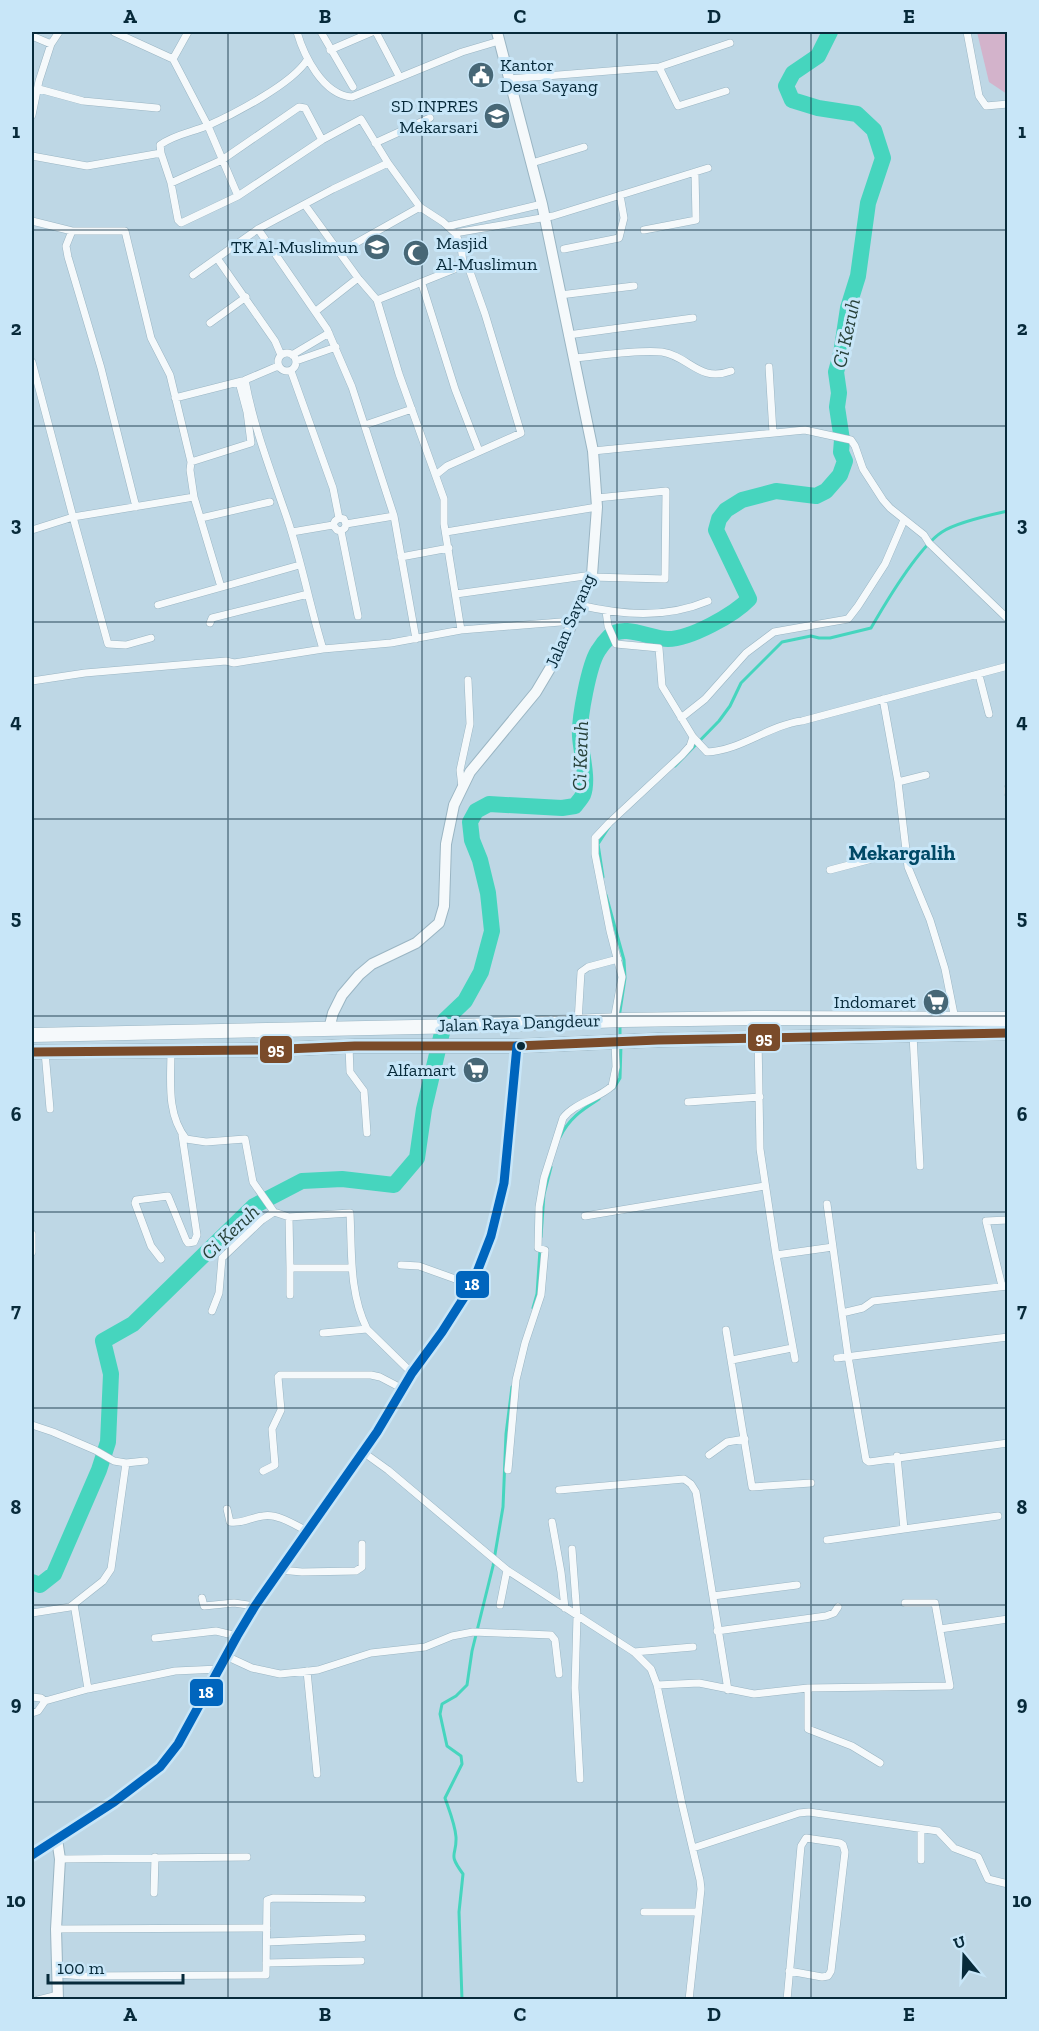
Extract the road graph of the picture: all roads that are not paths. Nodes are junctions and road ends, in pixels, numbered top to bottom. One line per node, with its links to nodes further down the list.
1 (59, 32): 12 (street)
2 (114, 32): 8 (street)
3 (188, 32): 14 (street)
4 (297, 32): 15 (street)
5 (321, 32): 13 (street)
6 (374, 32): 13 (street); 17 (street)
7 (967, 32): 22 (street)
8 (126, 34): 14 (street)
9 (32, 36): 12 (street)
10 (498, 36): 17 (street); 18 (main road, Jalan Sayang)
11 (730, 43): 16 (street)
12 (51, 45): 19 (street)
13 (330, 50): 20 (street)
14 (173, 59): 26 (street)
15 (307, 60): 17 (street); 26 (street)
16 (659, 67): 18 (street); 21 (street)
17 (399, 76)
18 (508, 79): 34 (main road, Jalan Sayang)
19 (36, 83): 23 (street); 24 (street)
20 (353, 87)
21 (726, 91)
22 (1008, 104)
23 (157, 108)
24 (32, 115)
25 (430, 118): 28 (street)
26 (208, 126): 30 (street); 32 (street)
27 (322, 140): 28 (street); 32 (street); 39 (street)
28 (375, 143): 33 (street)
29 (584, 147): 34 (street)
30 (161, 153): 31 (street); 37 (street)
31 (32, 156)
32 (222, 160): 37 (street); 39 (street)
33 (388, 163): 41 (street); 42 (street)
34 (532, 163): 40 (main road, Jalan Sayang)
35 (708, 168): 36 (street)
36 (695, 172): 38 (street); 47 (street)
37 (171, 183): 39 (street)
38 (620, 195): 43 (street); 49 (street)
39 (238, 196)
40 (542, 204): 43 (main road, Jalan Sayang); 46 (street)
41 (305, 205): 45 (street); 50 (street)
42 (420, 207): 46 (street); 50 (street)
43 (544, 216): 46 (street); 57 (main road, Jalan Sayang)
44 (32, 221): 48 (street)
45 (258, 230): 51 (street); 60 (street)
46 (452, 230): 52 (street)
47 (644, 230)
48 (72, 231): 75 (street); 86 (street)
49 (564, 249)
50 (340, 252): 54 (street)
51 (217, 258): 53 (street); 58 (street)
52 (463, 263): 55 (street); 79 (street)
53 (193, 275)
54 (358, 278): 59 (street); 60 (street)
55 (422, 284): 59 (street); 79 (street)
56 (634, 286): 57 (street)
57 (560, 296): 64 (main road, Jalan Sayang)
58 (246, 297): 62 (street); 66 (street)
59 (377, 300): 76 (street)
60 (316, 311): 63 (street)
61 (693, 318): 64 (street)
62 (210, 323)
63 (329, 333): 65 (street); 67 (street)
64 (568, 335): 68 (main road, Jalan Sayang)
65 (336, 347): 67 (street); 77 (street)
66 (281, 355): 67 (street); 70 (street)
67 (294, 358): 72 (street)
68 (573, 358): 73 (street); 80 (main road, Jalan Sayang)
69 (32, 362): 88 (street)
70 (278, 366): 72 (street); 74 (street)
71 (769, 367): 78 (street)
72 (291, 371): 90 (street)
73 (731, 371)
74 (242, 381): 75 (street); 81 (street); 96 (street)
75 (175, 398): 81 (street)
76 (412, 410): 77 (street); 82 (street)
77 (365, 425): 87 (street)
78 (773, 433): 80 (street); 91 (street)
79 (479, 451): 82 (street)
80 (593, 451): 85 (main road, Jalan Sayang)
81 (191, 462): 83 (street)
82 (436, 474): 97 (street)
83 (195, 497): 86 (street); 89 (street)
84 (270, 502): 89 (street)
85 (597, 503): 97 (street); 101 (main road, Jalan Sayang); 101 (street)
86 (136, 507): 88 (street)
87 (394, 516): 92 (street); 99 (street)
88 (73, 517): 94 (street); 114 (street)
89 (201, 518): 102 (street)
90 (339, 518): 92 (street); 93 (street)
91 (904, 520): 110 (street); 123 (street)
92 (346, 524): 95 (street)
93 (333, 525): 95 (street); 96 (street)
94 (32, 530)
95 (341, 531): 109 (street)
96 (292, 532): 103 (street)
97 (446, 532): 98 (street)
98 (449, 548): 99 (street); 104 (street)
99 (401, 557): 115 (street)
100 (296, 566): 102 (street)
101 (592, 576): 104 (street); 107 (main road, Jalan Sayang)
102 (221, 587): 106 (street)
103 (308, 594): 112 (street); 116 (street)
104 (456, 594): 113 (street)
105 (708, 601): 108 (street)
106 (158, 605)
107 (579, 605): 108 (street); 111 (main road, Jalan Sayang)
108 (606, 611): 123 (street)
109 (358, 616)
110 (1008, 619)
111 (573, 621): 113 (street); 127 (main road, Jalan Sayang)
112 (210, 623)
113 (461, 630): 115 (street)
114 (151, 638)
115 (416, 639): 116 (street)
116 (323, 649): 120 (street)
117 (1008, 666): 118 (street)
118 (979, 675): 121 (street); 122 (street)
119 (468, 680): 127 (street)
120 (32, 681)
121 (883, 699): 124 (street); 126 (street)
122 (989, 714)
123 (681, 718): 124 (street)
124 (696, 740): 132 (street)
125 (926, 775): 126 (street)
126 (898, 782): 130 (street)
127 (462, 787): 137 (main road, Jalan Sayang)
128 (1008, 788): 129 (street)
129 (1008, 793)
130 (906, 850): 131 (street); 133 (street)
131 (830, 870)
132 (618, 959): 135 (street); 136 (street)
133 (955, 1019): 134 (highway, Jalan Raya Dangdeur); 135 (highway, Jalan Raya Dangdeur)
134 (1008, 1019)
135 (618, 1020): 136 (highway, Jalan Raya Dangdeur)
136 (578, 1022): 137 (highway, Jalan Raya Dangdeur)
137 (329, 1029): 139 (highway, Jalan Raya Dangdeur)
138 (1008, 1033): 140 (highway, Jalan Raya Dangdeur)
139 (32, 1035)
140 (913, 1035): 141 (highway, Jalan Raya Dangdeur); 152 (street)
141 (758, 1038): 142 (highway, Jalan Raya Dangdeur); 147 (street)
142 (619, 1042): 144 (highway, Jalan Raya Dangdeur); 191 (street)
143 (349, 1046): 144 (highway, Jalan Raya Dangdeur); 145 (highway, Jalan Raya Dangdeur); 150 (street)
144 (517, 1046): 167 (main road)
145 (171, 1049): 146 (highway, Jalan Raya Dangdeur); 151 (street)
146 (38, 1052): 149 (street)
147 (760, 1097): 148 (street); 153 (street)
148 (688, 1102)
149 (50, 1109)
150 (367, 1133)
151 (182, 1134): 155 (street); 163 (street)
152 (920, 1166)
153 (765, 1186): 157 (street); 162 (street)
154 (827, 1204): 160 (street)
155 (272, 1209): 156 (street); 170 (street)
156 (290, 1216): 165 (street); 166 (street)
157 (585, 1216)
158 (1008, 1220): 168 (street)
159 (32, 1234): 161 (street)
160 (833, 1247): 162 (street); 171 (street)
161 (32, 1252)
162 (776, 1255): 176 (street)
163 (161, 1259)
164 (401, 1265): 167 (street)
165 (290, 1268): 166 (street); 169 (street)
166 (351, 1268): 172 (street)
167 (472, 1285): 181 (main road)
168 (1005, 1286): 171 (street)
169 (290, 1295)
170 (212, 1311)
171 (842, 1313): 177 (street)
172 (367, 1329): 174 (street); 181 (street)
173 (726, 1330): 180 (street)
174 (324, 1333)
175 (1008, 1337): 177 (street)
176 (792, 1347): 179 (street); 180 (street)
177 (848, 1356): 178 (street); 188 (street)
178 (837, 1358)
179 (795, 1359)
180 (732, 1360): 184 (street)
181 (412, 1373): 182 (main road)
182 (403, 1389): 186 (main road); 192 (street)
183 (32, 1425): 190 (street)
184 (745, 1439): 187 (street); 193 (street)
185 (1008, 1443): 188 (street)
186 (363, 1452): 199 (main road); 204 (street)
187 (709, 1455)
188 (897, 1456): 198 (street)
189 (145, 1461): 190 (street)
190 (126, 1463): 209 (street)
191 (508, 1470)
192 (262, 1471)
193 (811, 1483)
194 (560, 1491): 206 (street)
195 (227, 1509): 199 (street)
196 (998, 1516): 198 (street)
197 (552, 1522): 213 (street)
198 (904, 1528): 200 (street)
199 (307, 1531): 203 (main road)
200 (827, 1540)
201 (362, 1544): 203 (street)
202 (572, 1549): 215 (street)
203 (280, 1570): 211 (main road)
204 (507, 1570): 210 (street); 213 (street)
205 (797, 1585): 206 (street)
206 (713, 1596): 218 (street)
207 (202, 1598): 211 (street)
208 (905, 1603): 217 (street)
209 (74, 1604): 214 (street); 229 (street)
210 (500, 1605)
211 (255, 1606): 219 (main road)
212 (838, 1607): 218 (street)
213 (565, 1608): 215 (street)
214 (32, 1613)
215 (577, 1616): 222 (street); 236 (street)
216 (1008, 1619): 217 (street)
217 (940, 1629): 228 (street)
218 (717, 1631): 230 (street)
219 (237, 1636): 220 (street); 223 (main road)
220 (155, 1638)
221 (693, 1647): 222 (street)
222 (634, 1652): 227 (street)
223 (226, 1656): 224 (main road); 225 (street)
224 (219, 1669): 229 (street); 238 (main road)
225 (308, 1671): 226 (street); 235 (street)
226 (559, 1674)
227 (657, 1685): 230 (street); 239 (street)
228 (808, 1688): 230 (street); 234 (street)
229 (88, 1689): 232 (street)
230 (728, 1690)
231 (32, 1697): 232 (street)
232 (45, 1701): 233 (street)
233 (32, 1713)
234 (879, 1763)
235 (317, 1774)
236 (580, 1779)
237 (921, 1829): 239 (street); 244 (street); 245 (street)
238 (57, 1839): 240 (main road); 243 (main road)
239 (693, 1848): 249 (street)
240 (32, 1855)
241 (155, 1857): 242 (street); 243 (street); 246 (street)
242 (247, 1857)
243 (60, 1859): 251 (main road)
244 (921, 1860)
245 (1008, 1884)
246 (154, 1893)
247 (362, 1899): 250 (street)
248 (644, 1912): 249 (street)
249 (698, 1912): 261 (street)
250 (267, 1928): 251 (street); 253 (street)
251 (56, 1929): 257 (main road)
252 (362, 1938): 253 (street)
253 (267, 1942): 255 (street)
254 (362, 1962): 255 (street)
255 (267, 1963): 257 (street)
256 (789, 1971): 256 (street); 262 (street)
257 (58, 1974): 259 (main road)
258 (32, 1995): 260 (street)
259 (58, 1997): 260 (street)
260 (37, 2000)
261 (689, 2000)
262 (787, 2000)

